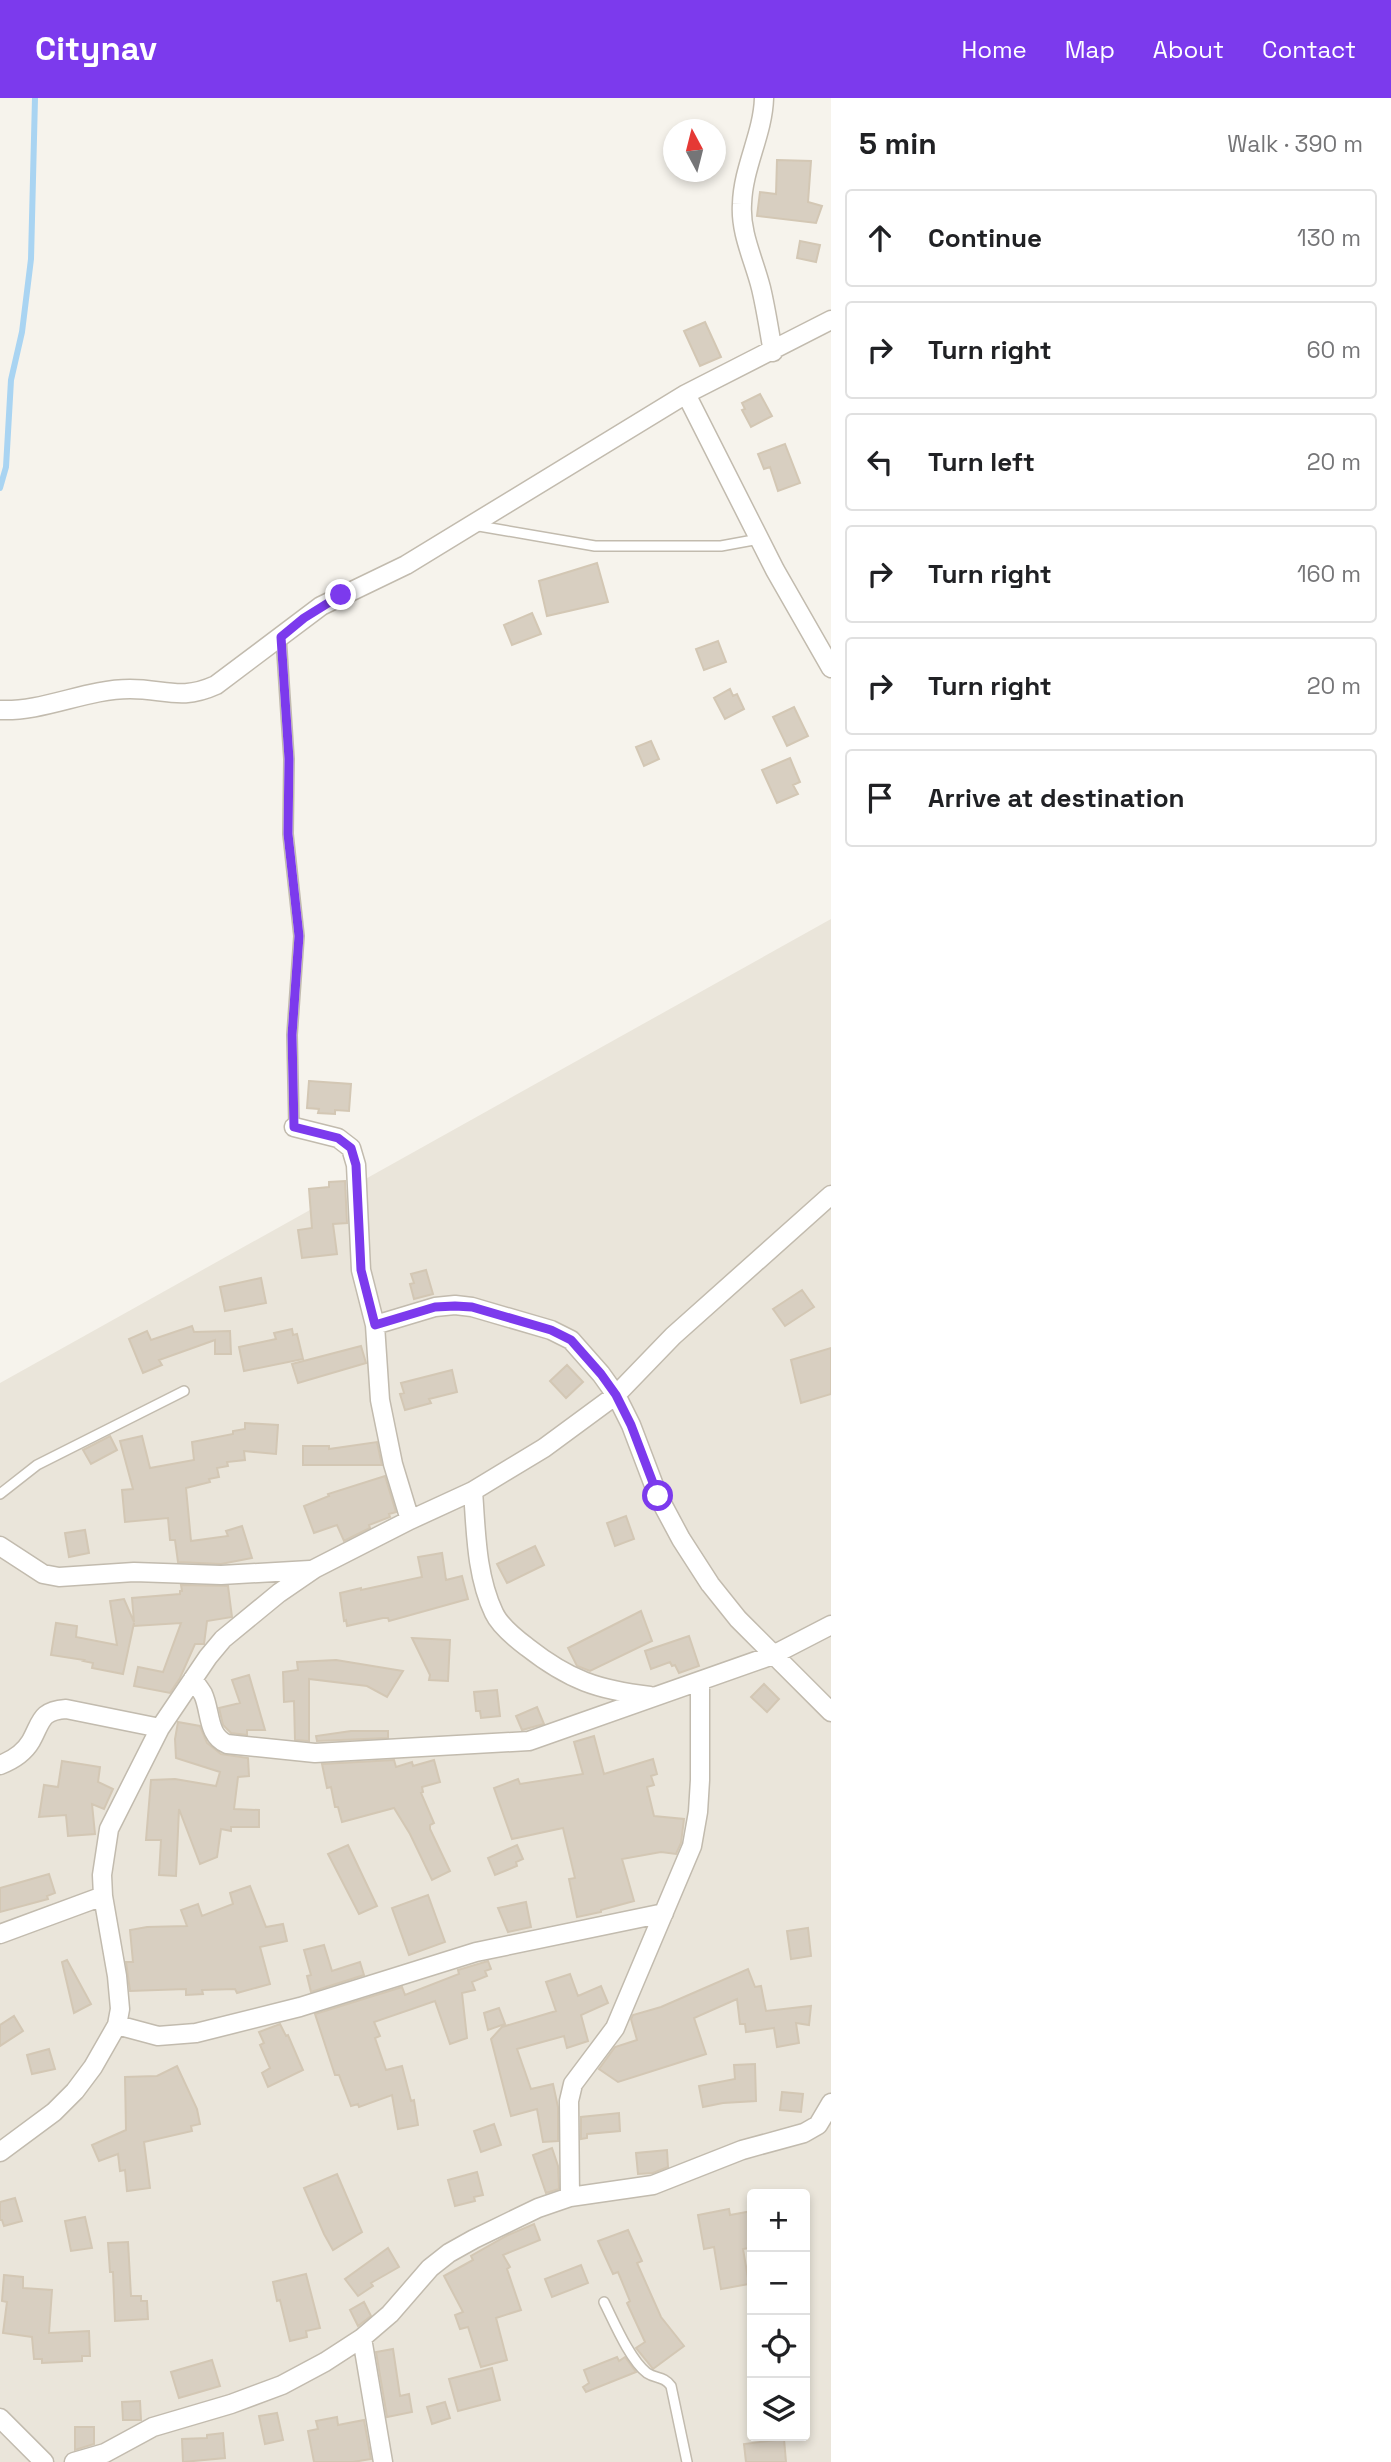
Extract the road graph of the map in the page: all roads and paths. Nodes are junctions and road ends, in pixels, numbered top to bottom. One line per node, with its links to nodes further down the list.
1 (764, 98): 3 (street)
2 (831, 320): 3 (street)
3 (773, 352): 4 (street)
4 (686, 394): 5 (street); 6 (street)
5 (472, 525): 6 (lane); 7 (street)
6 (759, 538): 8 (street)
7 (281, 637): 9 (street); 10 (lane)
8 (831, 668)
9 (0, 710)
10 (294, 1127): 12 (street)
11 (830, 1199): 14 (street)
12 (375, 1325): 14 (street); 17 (street)
13 (184, 1391): 16 (lane)
14 (616, 1395): 15 (street); 21 (street)
15 (473, 1491): 17 (street); 24 (street)
16 (0, 1494)
17 (410, 1520): 19 (street)
18 (0, 1546): 19 (street)
19 (314, 1569): 22 (street)
20 (831, 1625): 21 (street)
21 (773, 1655): 23 (street); 25 (street)
22 (193, 1679): 24 (street); 26 (street)
23 (700, 1681): 24 (street); 29 (street)
24 (655, 1696)
25 (831, 1712)
26 (160, 1728): 27 (street); 28 (street)
27 (0, 1765)
28 (103, 1896): 30 (street); 31 (street)
29 (664, 1913): 31 (street); 34 (street)
30 (0, 1934)
31 (117, 2025): 33 (street)
32 (830, 2110): 34 (street)
33 (0, 2151)
34 (570, 2197): 36 (street)
35 (604, 2302): 41 (lane)
36 (362, 2338): 39 (street); 40 (street)
37 (0, 2418): 38 (street)
38 (44, 2462)
39 (74, 2462)
40 (383, 2462)
41 (687, 2462)

